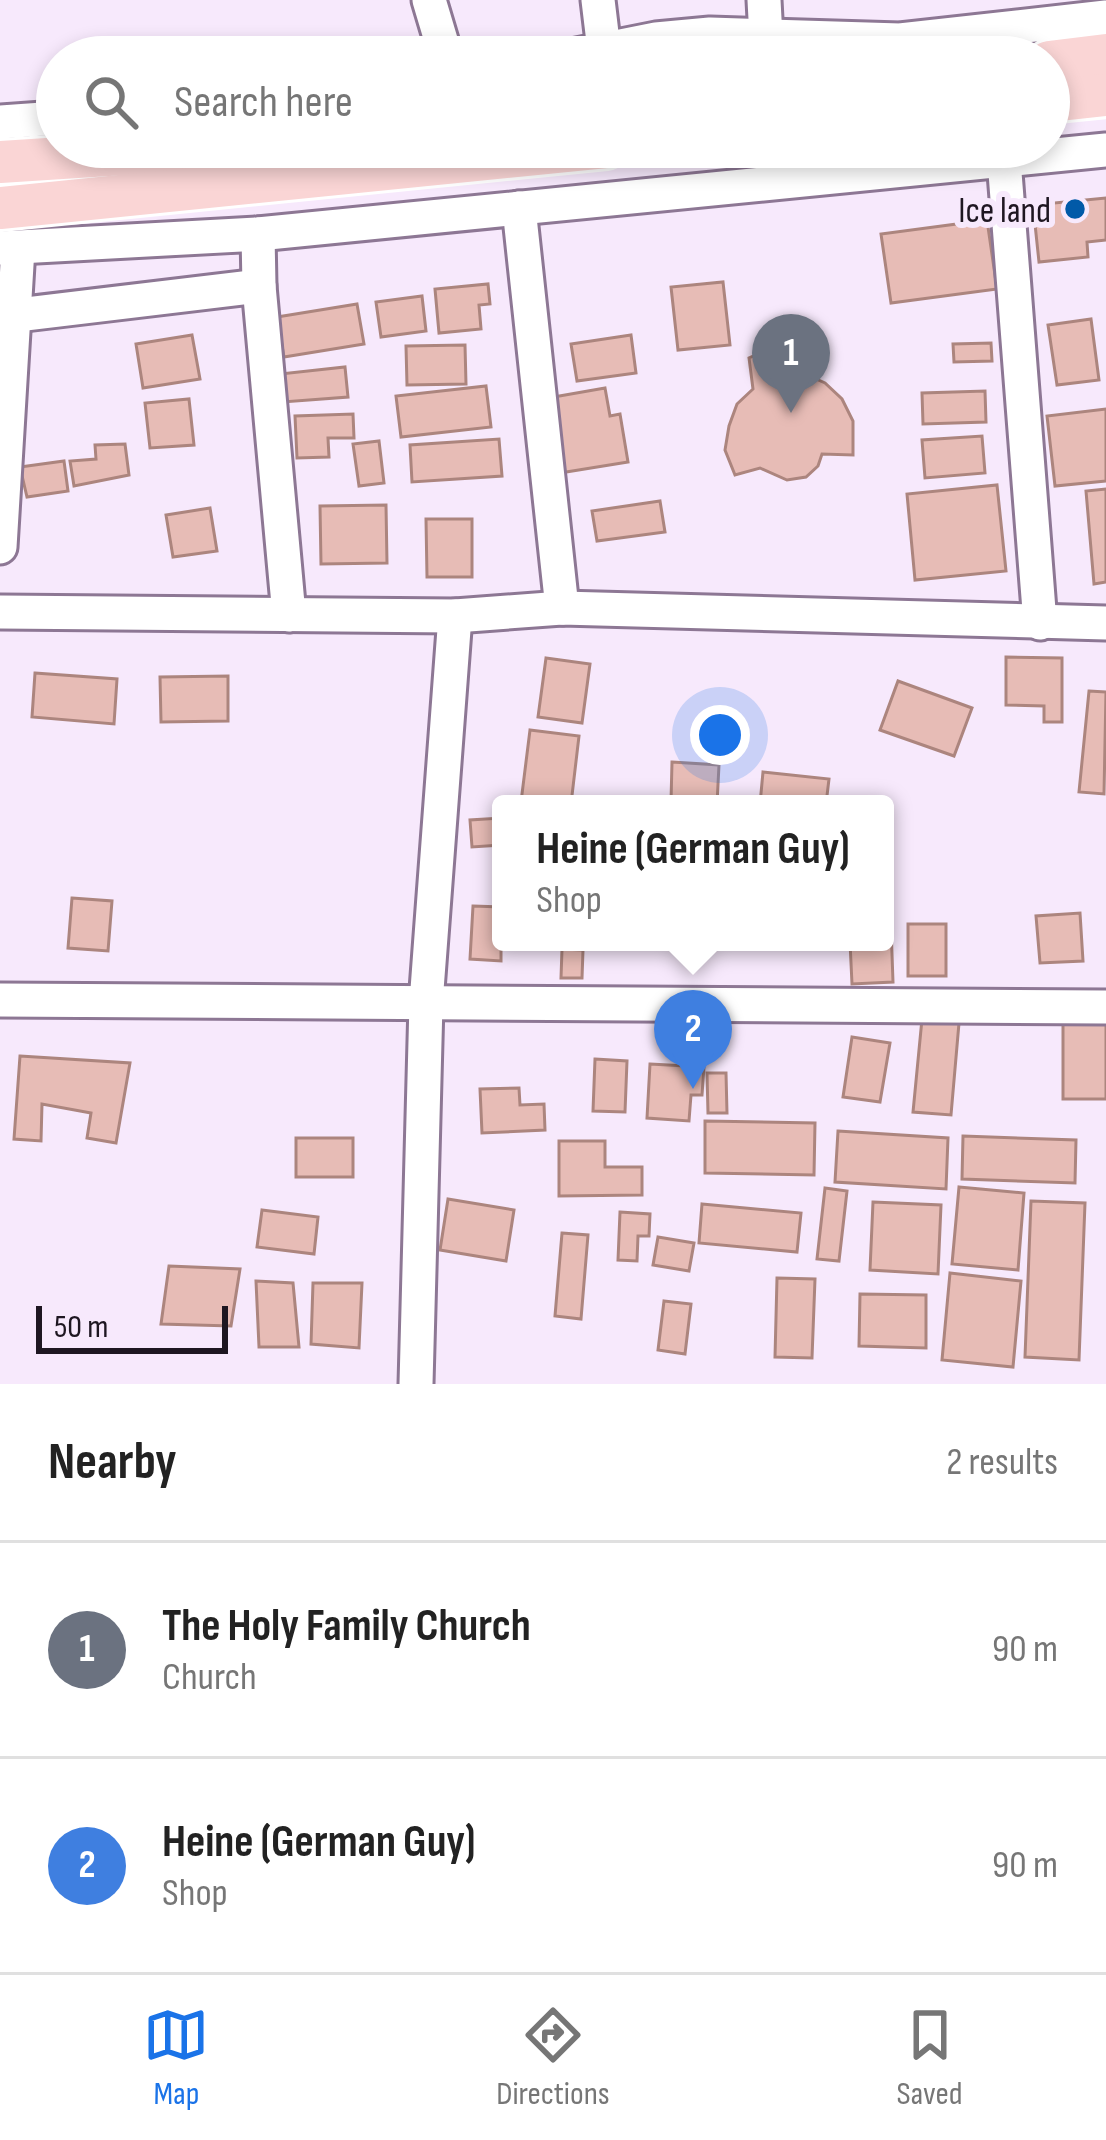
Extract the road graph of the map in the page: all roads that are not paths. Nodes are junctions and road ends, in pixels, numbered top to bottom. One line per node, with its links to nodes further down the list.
1 (429, 0): 5 (street)
2 (598, 0): 6 (street)
3 (1106, 17): 9 (street)
4 (766, 30): 7 (street); 8 (street)
5 (440, 36)
6 (602, 36)
7 (697, 36)
8 (846, 36)
9 (936, 36)
10 (1106, 55): 11 (main road)
11 (1070, 59)
12 (1106, 95): 13 (main road)
13 (1070, 99)
14 (36, 119): 15 (street)
15 (0, 122)
16 (1106, 149): 17 (street)
17 (1070, 150)
18 (36, 160): 19 (main road)
19 (0, 162)
20 (397, 168): 23 (main road)
21 (871, 168): 24 (street)
22 (1004, 168): 34 (street)
23 (0, 208)
24 (519, 208): 25 (street); 30 (street)
25 (259, 234): 26 (street); 27 (street)
26 (9, 248): 28 (street)
27 (259, 286): 28 (street); 32 (street)
28 (7, 316): 29 (street)
29 (0, 547)
30 (562, 608): 33 (street); 34 (street)
31 (0, 612): 32 (street)
32 (290, 615): 33 (street)
33 (455, 616): 37 (street)
34 (1040, 622): 35 (street)
35 (1106, 623)
36 (0, 1000): 37 (street)
37 (426, 1003): 38 (street); 39 (street)
38 (1106, 1007)
39 (416, 1384)

